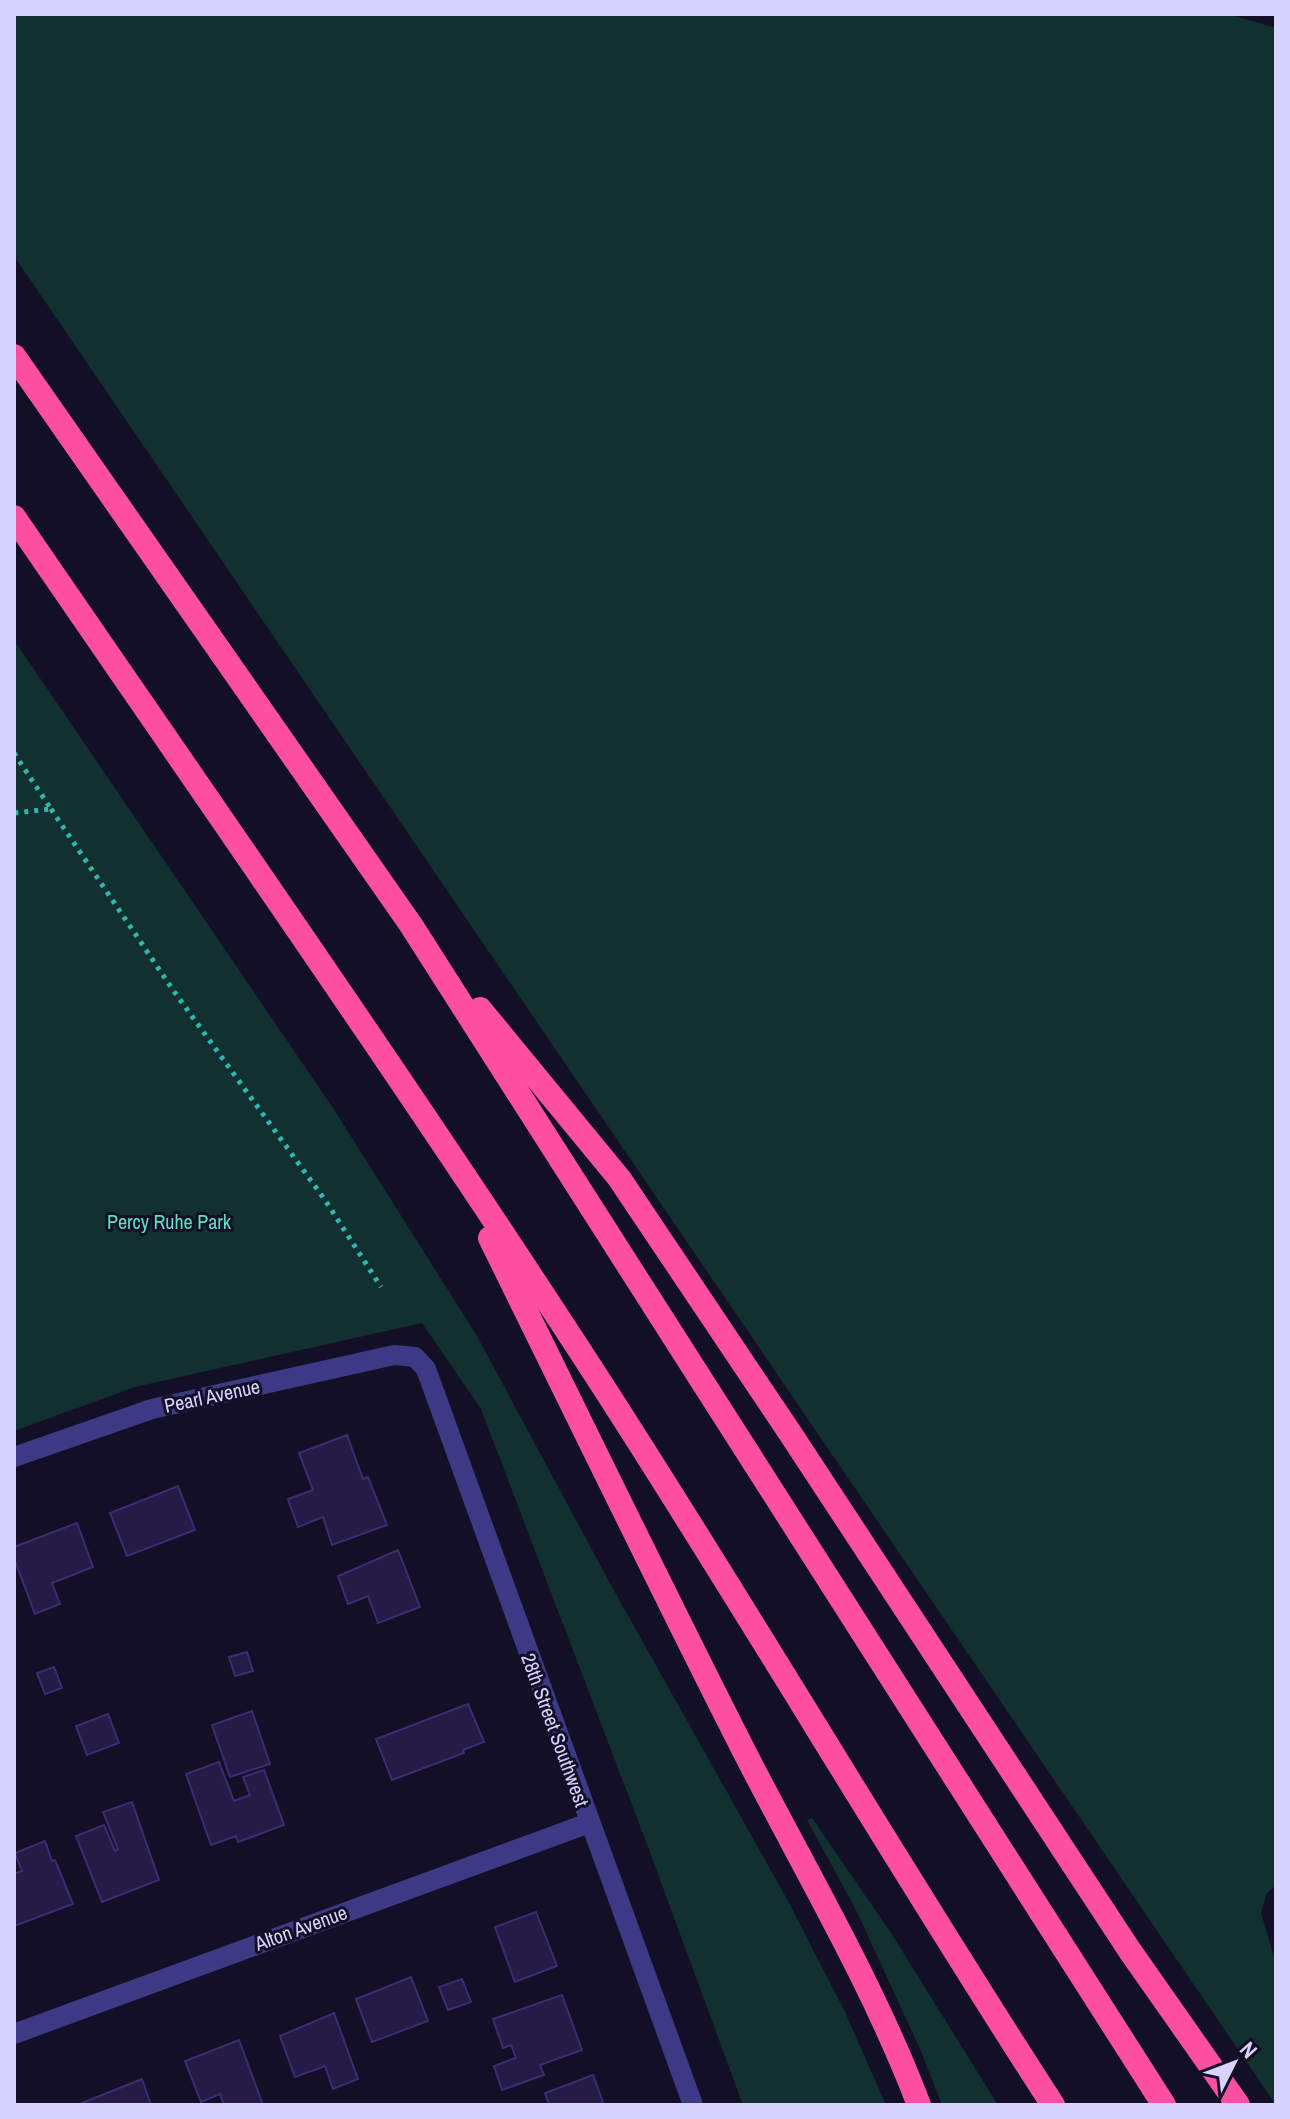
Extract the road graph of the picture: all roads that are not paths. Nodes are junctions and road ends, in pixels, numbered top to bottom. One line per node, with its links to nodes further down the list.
1 (14, 356): 3 (highway)
2 (14, 517): 4 (highway)
3 (411, 925): 12 (highway); 13 (highway)
4 (446, 1150): 10 (highway); 11 (highway)
5 (415, 1357): 6 (street, Pearl Avenue); 7 (street, 28th Street Southwest)
6 (14, 1457)
7 (589, 1823): 8 (street, Alton Avenue); 9 (street, 28th Street Southwest)
8 (14, 2034)
9 (693, 2105)
10 (919, 2105)
11 (1053, 2105)
12 (1164, 2105)
13 (1238, 2105)

